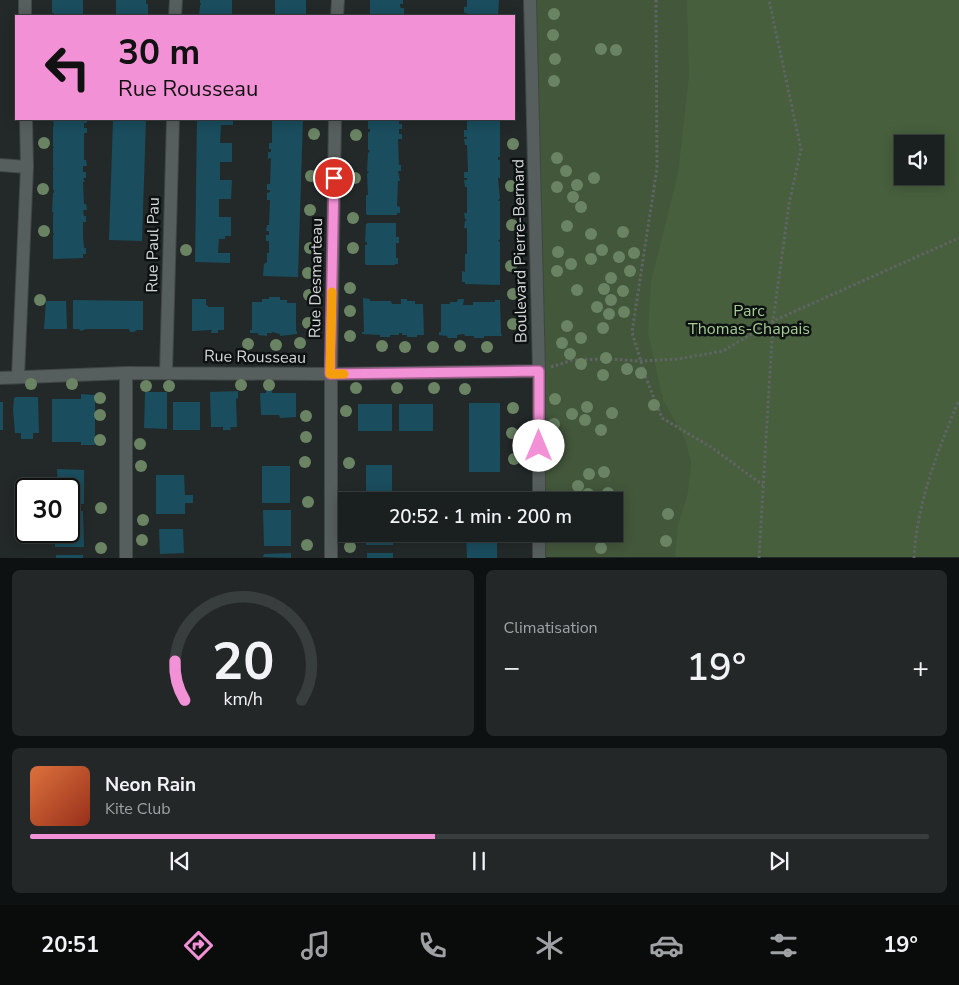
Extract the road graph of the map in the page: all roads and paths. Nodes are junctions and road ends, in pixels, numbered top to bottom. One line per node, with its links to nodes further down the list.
1 (25, 0): 7 (street)
2 (176, 0): 8 (street)
3 (338, 0): 9 (street)
4 (530, 0): 18 (street, Boulevard Pierre-Bernard)
5 (656, 0): 17 (path)
6 (769, 0): 16 (path)
7 (25, 15)
8 (175, 15)
9 (337, 15)
10 (26, 120): 14 (street)
11 (173, 120): 20 (street, Rue Paul Pau)
12 (335, 120): 21 (street, Rue Desmarteau)
13 (0, 165): 14 (street)
14 (27, 167): 22 (street)
15 (959, 238): 16 (path)
16 (773, 321): 17 (path); 25 (path)
17 (641, 361): 18 (path); 25 (path)
18 (539, 371): 21 (street, Rue Rousseau); 26 (street, Boulevard Pierre-Bernard)
19 (126, 373): 20 (street, Rue Rousseau); 22 (street, Rue Rousseau); 28 (street)
20 (166, 373): 21 (street, Rue Rousseau)
21 (330, 374): 29 (street, Rue Desmarteau)
22 (18, 377): 23 (street, Rue Rousseau)
23 (0, 378)
24 (959, 400): 32 (path)
25 (764, 485): 31 (path)
26 (539, 492)
27 (539, 542): 30 (street)
28 (126, 558)
29 (331, 558)
30 (539, 558)
31 (759, 558)
32 (914, 558)

